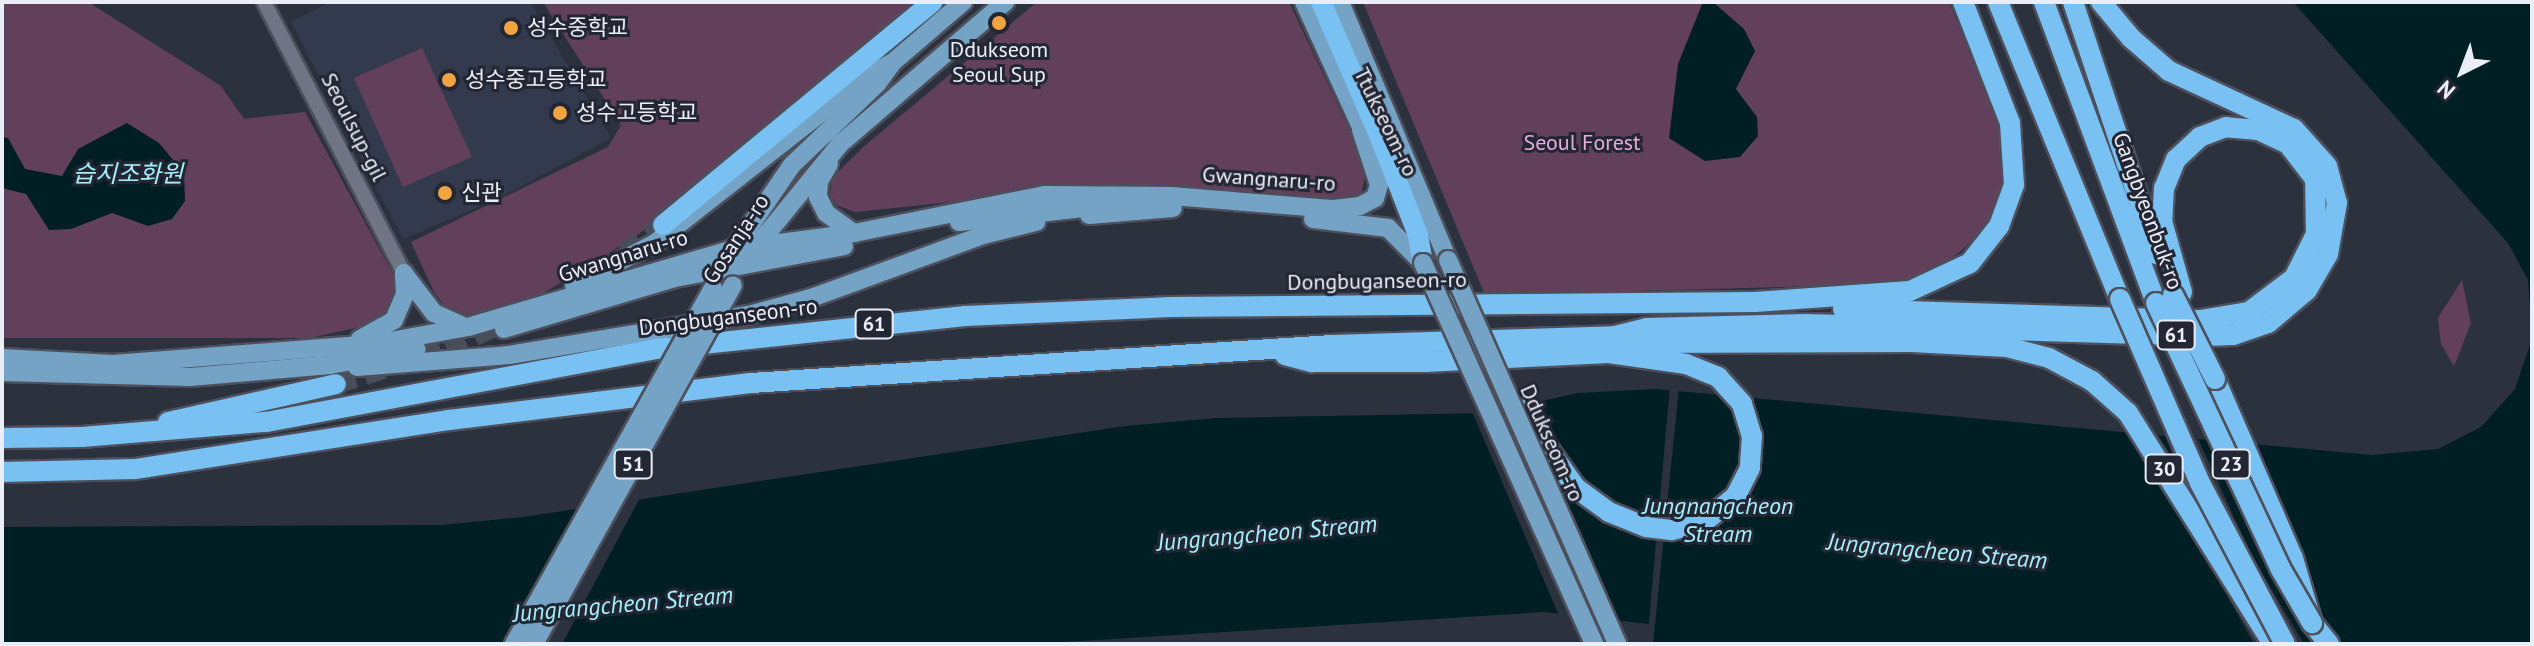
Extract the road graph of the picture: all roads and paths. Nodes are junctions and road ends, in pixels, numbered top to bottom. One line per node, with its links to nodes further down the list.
1 (264, 2): 24 (street, Seoulsup-gil)
2 (933, 2): 17 (highway)
3 (963, 2): 13 (main road, Gosanja-ro / 51)
4 (1005, 2): 15 (main road, Gosanja-ro)
5 (1304, 2): 14 (main road, Ttukseom-ro)
6 (1321, 2): 22 (highway)
7 (1340, 2): 21 (main road, Ttukseom-ro)
8 (1963, 2): 26 (highway, 61)
9 (1998, 2): 43 (highway, 23, bridge)
10 (2044, 2): 25 (highway, Gangbyeonbuk-ro / 23)
11 (2073, 2): 25 (highway)
12 (2101, 2): 29 (highway, 61)
13 (892, 63): 20 (main road, Gosanja-ro / 51); 27 (main road)
14 (1361, 130): 18 (main road, Gwangnaru-ro); 22 (main road, Ttukseom-ro)
15 (840, 144): 18 (main road); 19 (main road, Gosanja-ro)
16 (1173, 208): 20 (main road, Gwangnaru-ro); 22 (main road, Gwangnaru-ro); 32 (main road)
17 (663, 225)
18 (854, 233): 19 (main road, Gwangnaru-ro)
19 (756, 245): 20 (main road, Gwangnaru-ro)
20 (739, 256): 23 (main road, Gosanja-ro / 51); 27 (main road, Gwangnaru-ro); 39 (main road, Gosanja-ro / 51, bridge)
21 (1448, 260): 31 (main road, Ddukseom-ro, bridge)
22 (1423, 263): 40 (main road, Ddukseom-ro, bridge)
23 (724, 267): 32 (main road, Gwangnaru-ro); 38 (main road, Gosanja-ro / 51, bridge)
24 (404, 273): 28 (main road); 32 (main road)
25 (2171, 297): 26 (highway); 37 (highway, Gangbyeonbuk-ro / 23, bridge); 37 (highway, bridge)
26 (1755, 302): 34 (highway, Dongbuganseon-ro / 61)
27 (528, 310): 28 (main road, Gwangnaru-ro)
28 (468, 327): 32 (main road, Gwangnaru-ro)
29 (1612, 345): 31 (highway, bridge); 36 (highway, 61); 42 (highway, 30)
30 (2, 358): 32 (main road, Gwangnaru-ro)
31 (1490, 364): 41 (main road, Ddukseom-ro, bridge)
32 (333, 365): 33 (main road, Gwangnaru-ro); 34 (highway)
33 (2, 372)
34 (135, 431): 35 (highway, Dongbuganseon-ro / 61)
35 (2, 438)
36 (2, 472)
37 (2312, 623): 44 (highway, Gangbyeonbuk-ro / 23)
38 (514, 644)
39 (534, 644)
40 (1594, 644)
41 (1617, 644)
42 (2273, 644)
43 (2285, 644)
44 (2329, 644)

